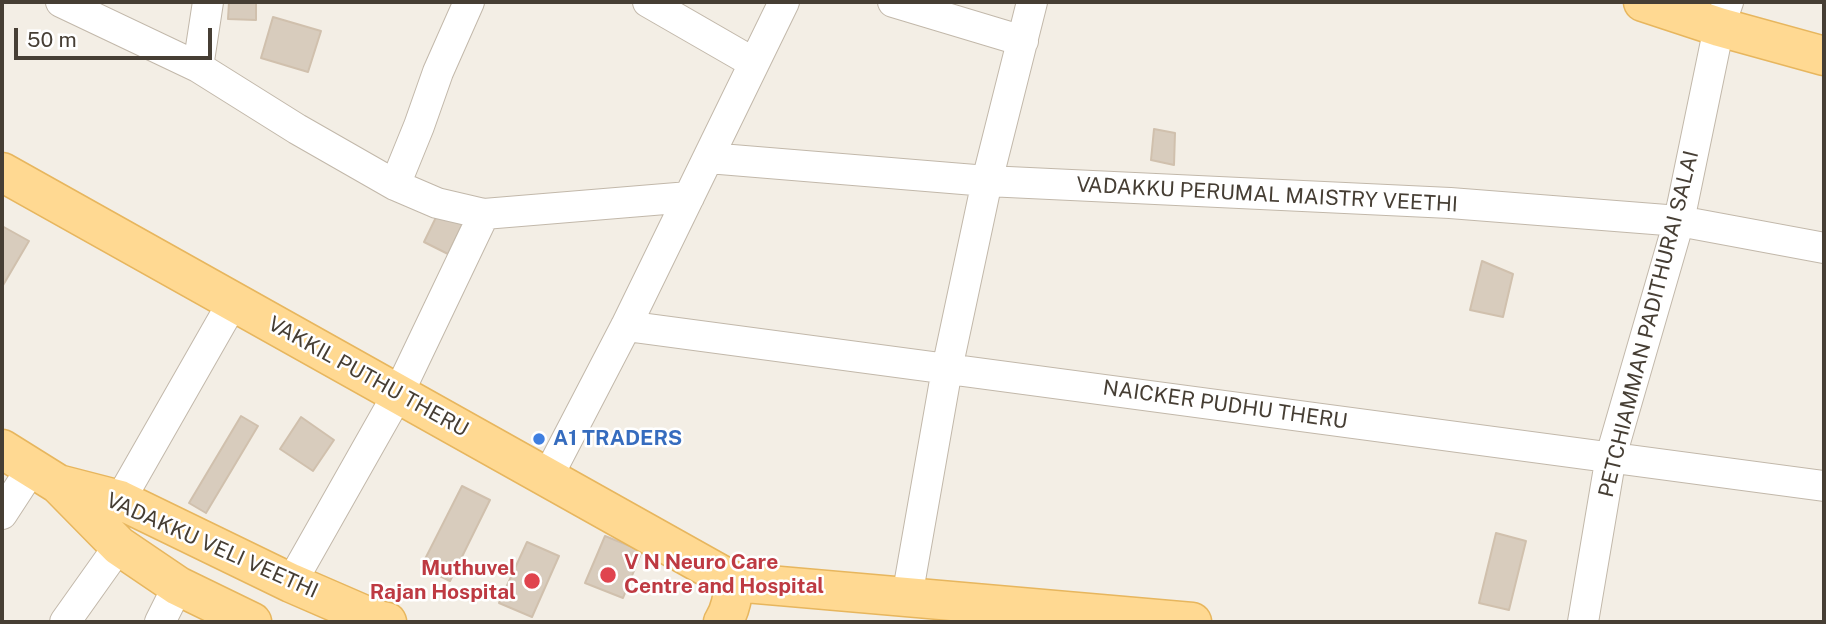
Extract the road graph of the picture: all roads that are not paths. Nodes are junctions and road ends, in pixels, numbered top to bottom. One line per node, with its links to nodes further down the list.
1 (61, 2): 13 (street)
2 (208, 2): 13 (street)
3 (469, 2): 17 (street)
4 (648, 2): 12 (street)
5 (784, 2): 12 (street)
6 (893, 2): 10 (street)
7 (1032, 2): 10 (street)
8 (1643, 2): 9 (main road)
9 (1724, 15): 11 (main road); 20 (street, PETCHIAMMAN PADITHURAI SALAI)
10 (1023, 41): 16 (street)
11 (1824, 56)
12 (754, 63): 14 (street)
13 (198, 67): 17 (street)
14 (708, 158): 16 (street, VADAKKU PERUMAL MAISTRY VEETHI); 18 (street)
15 (2, 172): 22 (main road, VAKKIL PUTHU THERU)
16 (987, 181): 20 (street, VADAKKU PERUMAL MAISTRY VEETHI); 24 (street)
17 (395, 185): 19 (street)
18 (689, 197): 19 (street); 23 (street)
19 (484, 214): 25 (street)
20 (1679, 221): 21 (street, VADAKKU PERUMAL MAISTRY VEETHI); 26 (street, PETCHIAMMAN PADITHURAI SALAI)
21 (1824, 248)
22 (233, 302): 25 (main road, VAKKIL PUTHU THERU); 30 (street)
23 (626, 326): 24 (street, NAICKER PUDHU THERU); 28 (street)
24 (947, 369): 26 (street, NAICKER PUDHU THERU); 36 (street)
25 (398, 394): 28 (main road, VAKKIL PUTHU THERU); 34 (street)
26 (1611, 456): 29 (street, NAICKER PUDHU THERU); 43 (street, PETCHIAMMAN PADITHURAI SALAI)
27 (31, 467): 30 (main road, VADAKKU VELI VEETHI); 31 (street); 32 (main road)
28 (547, 478): 33 (main road, VAKKIL PUTHU THERU)
29 (1824, 486)
30 (120, 500): 34 (main road, VADAKKU VELI VEETHI)
31 (2, 514)
32 (119, 546): 35 (main road); 37 (street)
33 (734, 582): 36 (main road); 41 (main road)
34 (291, 583): 40 (main road, VADAKKU VELI VEETHI)
35 (178, 586): 38 (street); 39 (main road)
36 (907, 597): 42 (main road)
37 (65, 622)
38 (160, 622)
39 (252, 622)
40 (387, 622)
41 (723, 622)
42 (1192, 622)
43 (1583, 622)

